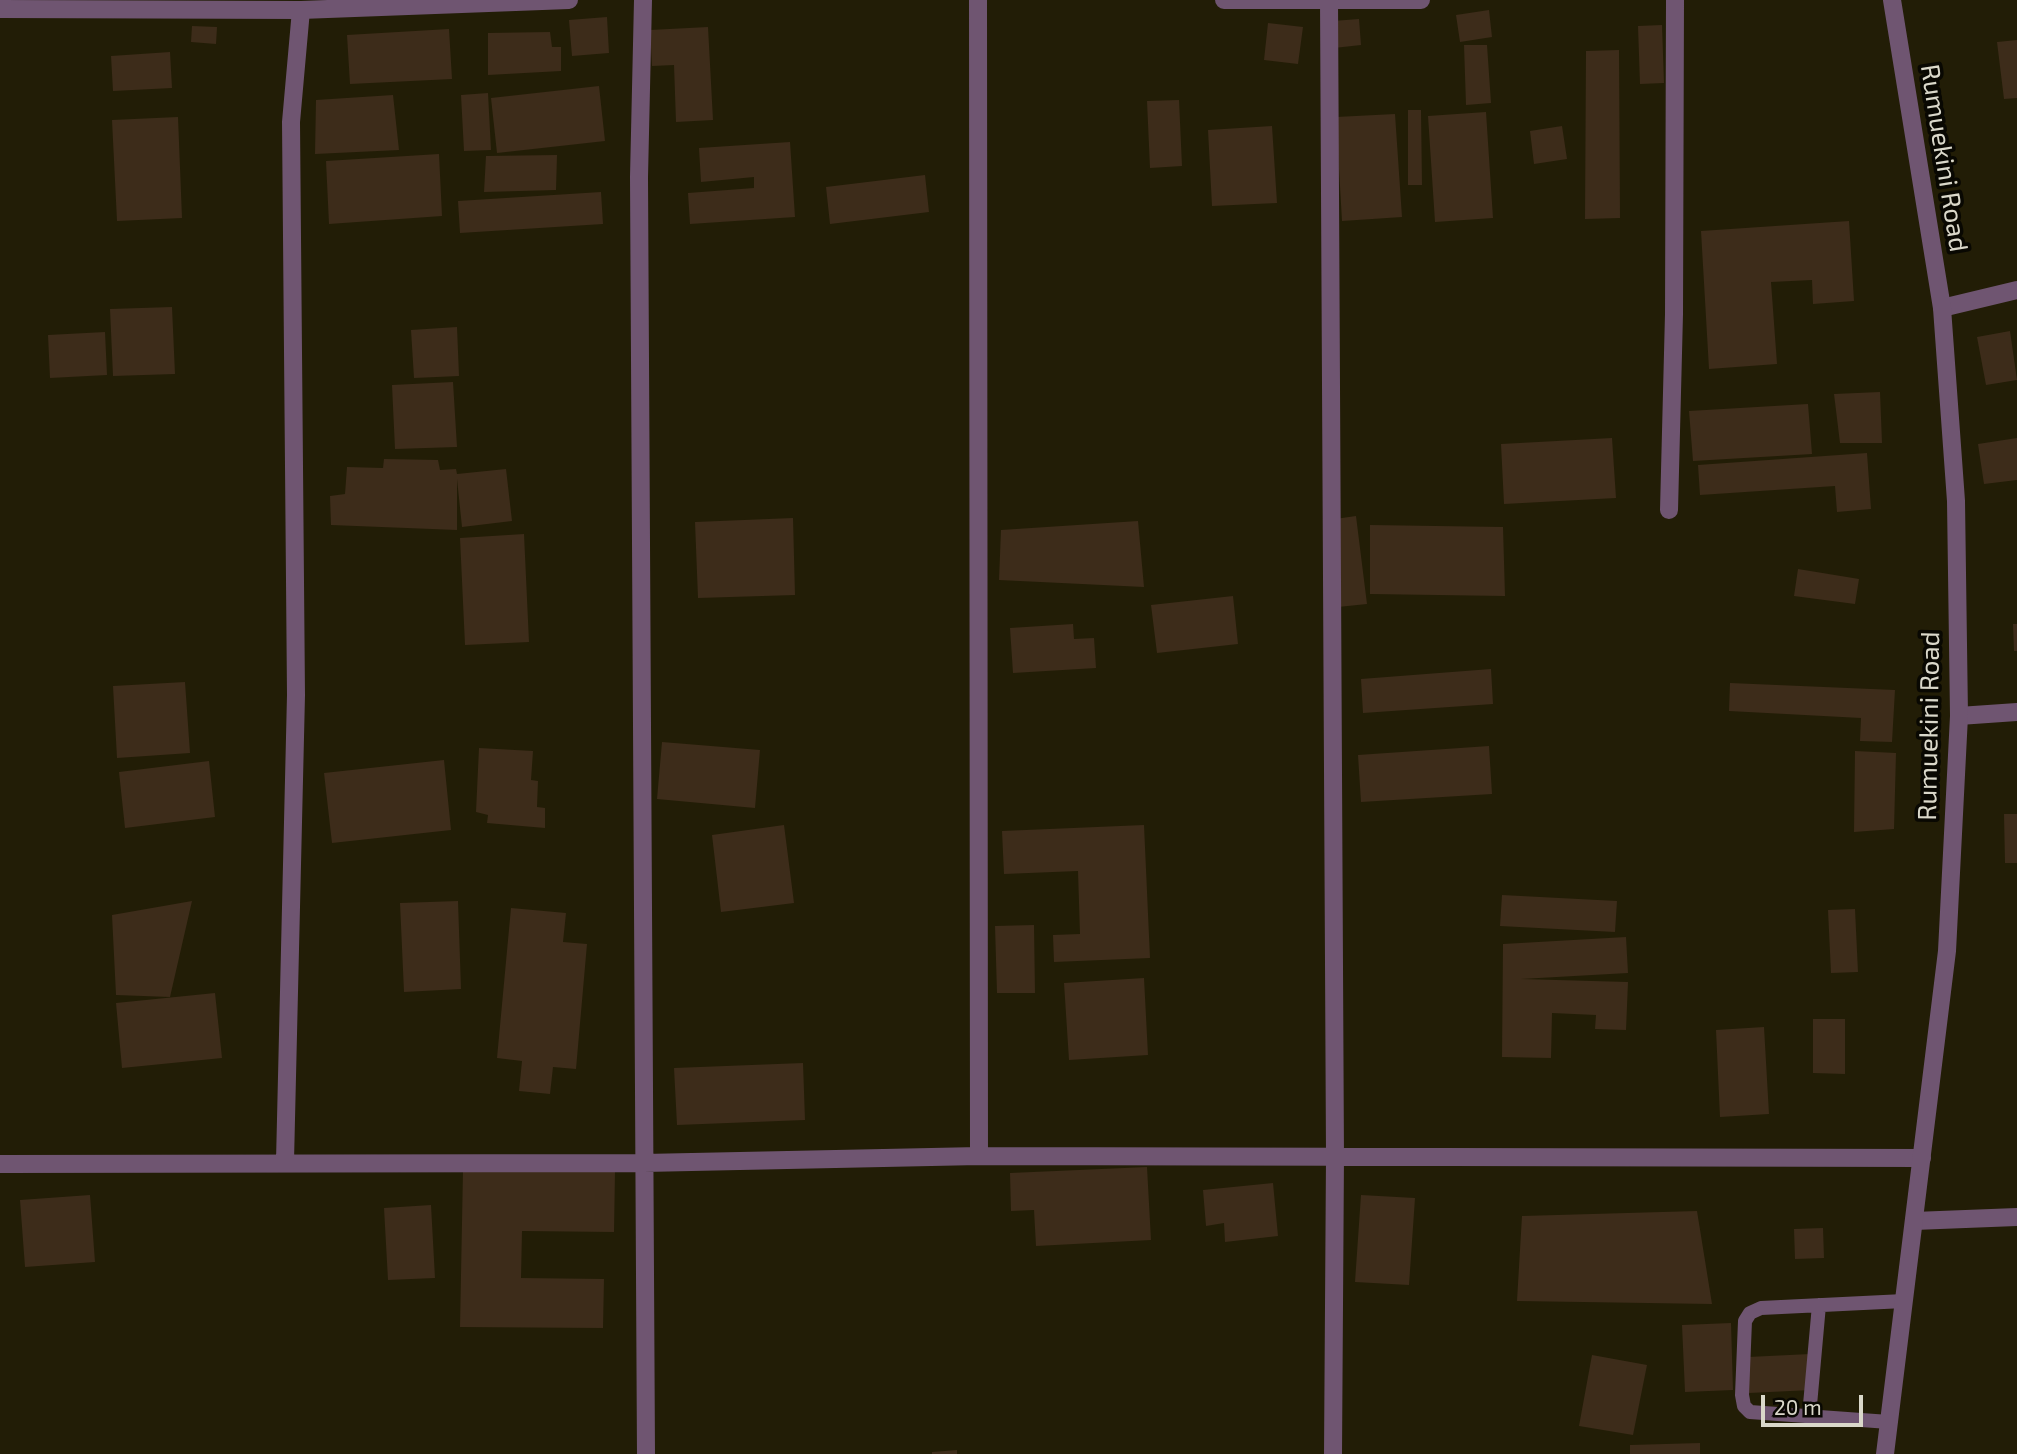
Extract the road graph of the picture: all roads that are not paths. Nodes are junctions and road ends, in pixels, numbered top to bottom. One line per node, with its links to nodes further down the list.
1 (569, 0): 10 (street)
2 (643, 0): 20 (street)
3 (978, 0): 16 (street)
4 (1224, 0): 8 (street)
5 (1421, 0): 8 (street)
6 (1675, 0): 13 (street)
7 (1892, 0): 12 (street, Rumuekini Road)
8 (1329, 1): 17 (street)
9 (0, 9): 10 (street)
10 (300, 10): 19 (street)
11 (2017, 290): 12 (street)
12 (1942, 308): 15 (street, Rumuekini Road)
13 (1669, 510)
14 (2017, 712): 15 (street)
15 (1959, 716): 18 (street, Rumuekini Road)
16 (979, 1156): 17 (street); 20 (street)
17 (1335, 1156): 18 (street); 29 (street)
18 (1922, 1158): 23 (street, Rumuekini Road)
19 (285, 1161): 20 (street); 21 (street)
20 (644, 1163): 28 (street)
21 (0, 1164)
22 (2017, 1217): 23 (street)
23 (1914, 1221): 24 (street, Rumuekini Road)
24 (1904, 1301): 25 (lane); 27 (street, Rumuekini Road)
25 (1819, 1305): 26 (lane); 26 (lane)
26 (1809, 1416): 27 (lane)
27 (1889, 1422): 30 (street, Rumuekini Road)
28 (646, 1454)
29 (1333, 1454)
30 (1885, 1454)

